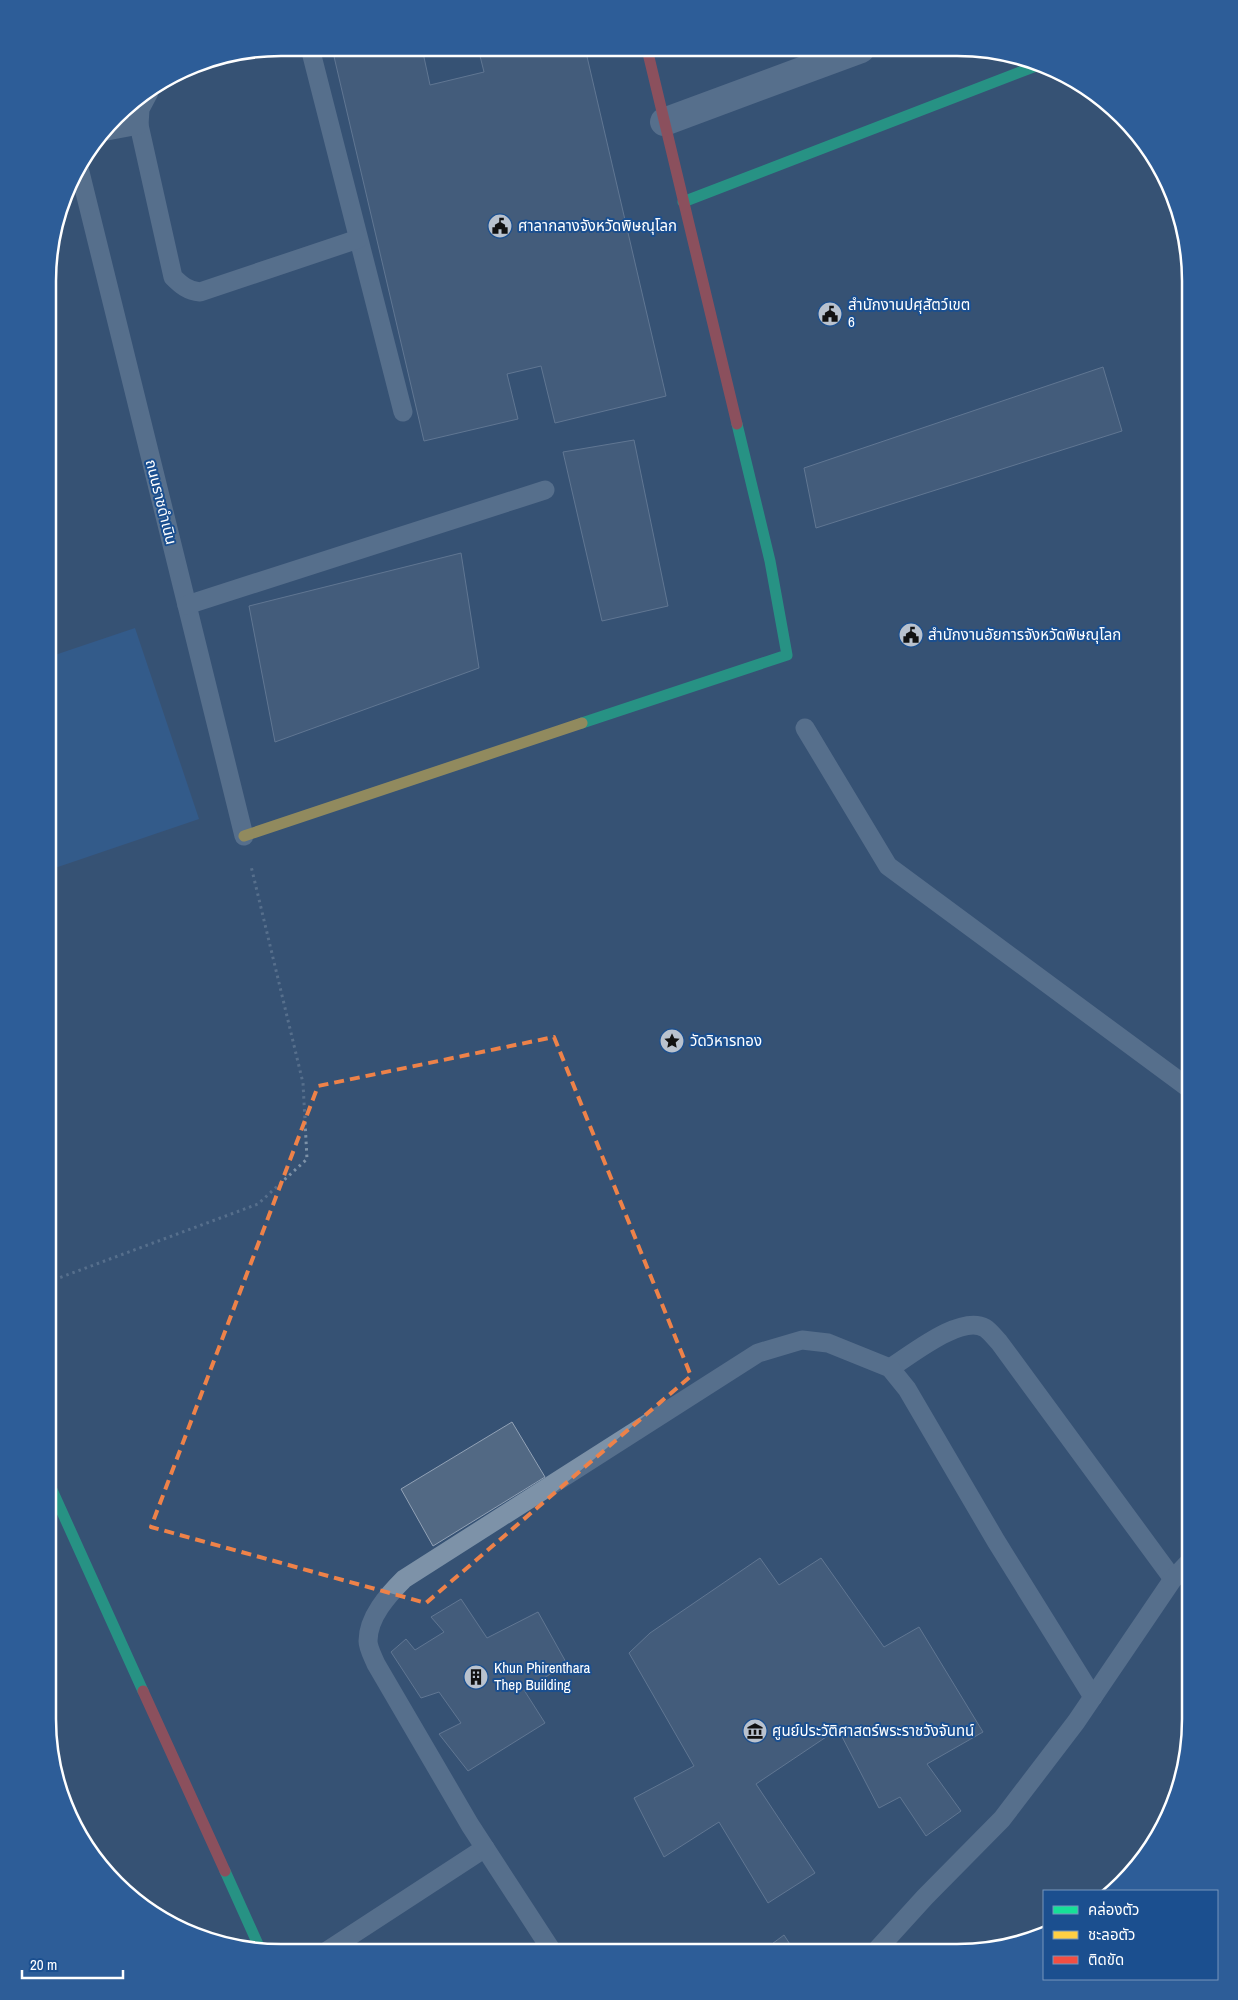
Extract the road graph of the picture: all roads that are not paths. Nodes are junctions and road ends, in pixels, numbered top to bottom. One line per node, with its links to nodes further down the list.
1 (312, 56): 11 (lane)
2 (649, 56): 6 (street)
3 (842, 56): 6 (street)
4 (1030, 68): 10 (street)
5 (143, 104): 7 (lane)
6 (664, 122): 10 (street)
7 (139, 126): 8 (lane); 11 (lane)
8 (115, 130)
9 (81, 178): 14 (lane, ถนนราชดำเนิน)
10 (683, 202): 16 (street)
11 (358, 239): 12 (lane)
12 (403, 412)
13 (545, 490): 14 (lane)
14 (187, 605): 16 (lane, ถนนราชดำเนิน)
15 (805, 728): 17 (lane)
16 (244, 836)
17 (1182, 1083)
18 (890, 1368): 21 (lane); 22 (lane); 23 (lane)
19 (56, 1499): 24 (street)
20 (1182, 1569): 21 (lane)
21 (1173, 1579): 22 (lane)
22 (1093, 1697): 27 (lane)
23 (485, 1848): 25 (lane); 26 (lane)
24 (258, 1942)
25 (338, 1944)
26 (547, 1944)
27 (882, 1944)

